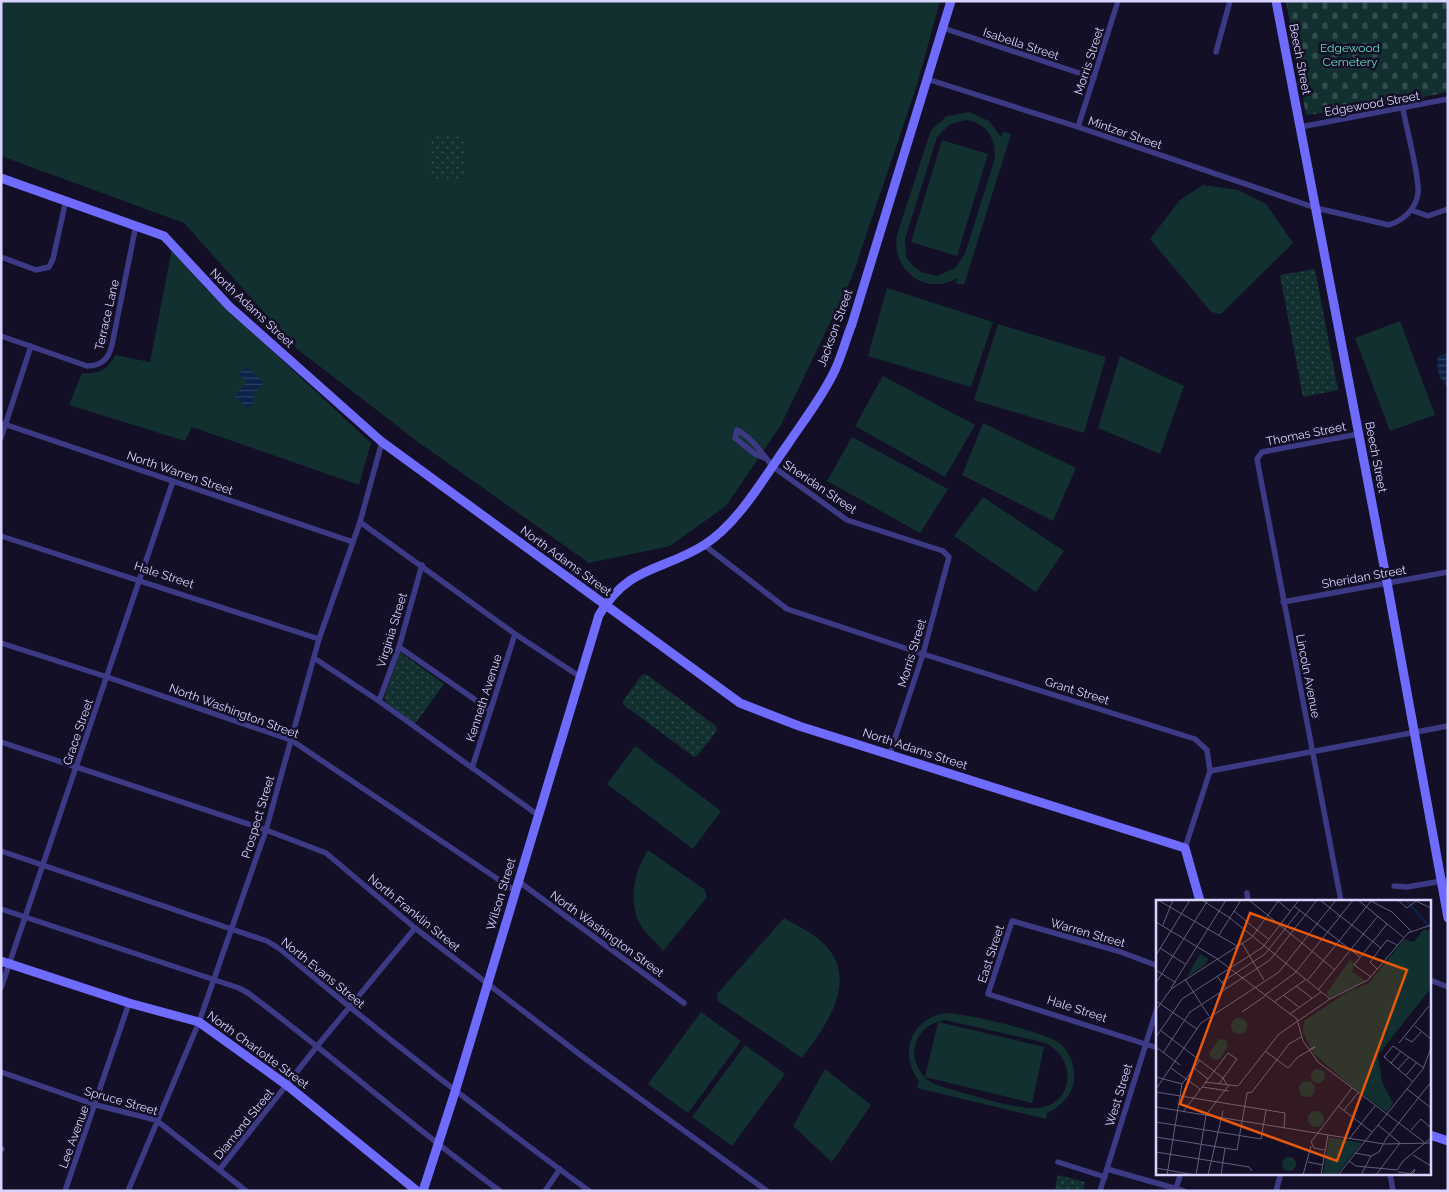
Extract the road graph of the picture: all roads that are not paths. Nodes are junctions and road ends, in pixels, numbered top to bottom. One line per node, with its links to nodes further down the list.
1 (952, 1): 5 (street, Jackson Street)
2 (1118, 1): 7 (street, Morris Street)
3 (1230, 1): 6 (street)
4 (1276, 1): 12 (street, Beech Street)
5 (943, 28): 7 (street, Isabella Street); 8 (street, Jackson Street)
6 (1216, 52)
7 (1094, 78): 11 (street, Morris Street)
8 (927, 79): 11 (street, Mintzer Street); 27 (street, Jackson Street)
9 (1448, 99): 10 (street, Edgewood Street)
10 (1403, 109): 12 (street, Edgewood Street); 17 (street)
11 (1078, 127): 15 (street, Mintzer Street)
12 (1300, 127): 15 (street, Beech Street)
13 (1, 178): 14 (street, North Adams Street)
14 (66, 200): 18 (street, North Adams Street); 19 (street)
15 (1316, 208): 17 (street, Mintzer Street); 23 (street, Beech Street)
16 (1448, 209): 17 (street)
17 (1411, 210)
18 (136, 225): 21 (street, Terrace Lane); 25 (street, North Adams Street)
19 (1, 257)
20 (1, 336): 21 (street, Terrace Lane)
21 (31, 346): 22 (street)
22 (4, 424): 24 (street); 28 (street, North Warren Street)
23 (1359, 434): 26 (street, Thomas Street); 37 (street, Beech Street)
24 (1, 438)
25 (382, 442): 29 (street, Prospect Street); 39 (street, North Adams Street)
26 (1258, 455): 38 (street, Lincoln Avenue)
27 (770, 463): 27 (street, Sheridan Street); 32 (street, Jackson Street); 33 (street, Sheridan Street)
28 (173, 481): 31 (street, North Warren Street); 36 (street, Grace Street)
29 (360, 522): 31 (street, Prospect Street); 34 (street)
30 (1, 536): 36 (street, Hale Street)
31 (353, 542): 41 (street, Prospect Street)
32 (704, 545): 39 (street, Jackson Street); 44 (street, Grant Street)
33 (949, 557): 44 (street, Morris Street)
34 (422, 565): 40 (street); 43 (street, Virginia Street)
35 (1448, 572): 37 (street, Sheridan Street)
36 (139, 580): 41 (street, Hale Street); 47 (street, Grace Street)
37 (1387, 582): 38 (street, Sheridan Street); 51 (street, Beech Street)
38 (1283, 602): 54 (street, Lincoln Avenue)
39 (606, 606): 46 (street, Wilson Street); 55 (street, North Adams Street)
40 (515, 634): 46 (street); 49 (street, Kenneth Avenue)
41 (319, 639): 45 (street, Prospect Street)
42 (1, 644): 47 (street, North Washington Street)
43 (399, 647): 48 (street, Virginia Street); 49 (street)
44 (923, 654): 55 (street, Morris Street); 58 (street, Grant Street)
45 (314, 658): 48 (street); 52 (street, Prospect Street)
46 (578, 676): 59 (street, Wilson Street)
47 (108, 677): 52 (street, North Washington Street); 56 (street, Grace Street)
48 (379, 701): 57 (street)
49 (490, 710): 57 (street, Kenneth Avenue)
50 (1448, 726): 51 (street)
51 (1415, 732): 54 (street); 64 (street, Beech Street)
52 (291, 740): 60 (street, Prospect Street); 65 (street, North Washington Street)
53 (1, 742): 56 (street, North Franklin Street)
54 (1313, 752): 58 (street); 70 (street, Lincoln Avenue)
55 (890, 753): 61 (street, North Adams Street)
56 (76, 768): 60 (street, North Franklin Street); 63 (street, Grace Street)
57 (472, 768): 59 (street)
58 (1210, 771): 61 (street)
59 (538, 815): 65 (street, Wilson Street)
60 (266, 830): 75 (street, Prospect Street); 76 (street, North Franklin Street)
61 (1185, 848): 68 (street)
62 (1, 851): 63 (street, North Evans Street)
63 (44, 865): 72 (street, Grace Street); 75 (street, North Evans Street)
64 (1444, 880): 66 (street); 73 (street, Beech Street)
65 (516, 886): 81 (street, Wilson Street); 86 (street, North Washington Street)
66 (1394, 886)
67 (1247, 893): 69 (street)
68 (1200, 900)
69 (1248, 900)
70 (1341, 900)
71 (1, 908): 72 (street)
72 (25, 916): 77 (street, Grace Street); 79 (street)
73 (1448, 918)
74 (1012, 921): 78 (street, Warren Street); 84 (street, East Street)
75 (231, 928): 79 (street, Prospect Street); 87 (street, North Evans Street)
76 (415, 928): 81 (street, North Franklin Street); 87 (street, Diamond Street)
77 (5, 962): 83 (street, Grace Street); 85 (street, North Charlotte Street)
78 (1156, 965)
79 (214, 981): 89 (street, Prospect Street); 91 (street)
80 (1432, 981): 82 (street)
81 (487, 984): 95 (street, Wilson Street); 118 (street, North Franklin Street)
82 (1448, 987)
83 (1, 988)
84 (988, 994): 90 (street, Hale Street)
85 (129, 1003): 89 (street, North Charlotte Street); 96 (street, Lee Avenue)
86 (684, 1003)
87 (350, 1008): 91 (street, Diamond Street); 95 (street, North Evans Street)
88 (1156, 1011): 90 (street, West Street)
89 (199, 1022): 94 (street, North Charlotte Street); 97 (street, Prospect Street)
90 (1145, 1044): 92 (street, Hale Street); 103 (street, West Street)
91 (318, 1045): 94 (street, Diamond Street); 100 (street)
92 (1156, 1047)
93 (1, 1072): 96 (street, Spruce Street)
94 (288, 1086): 104 (street, Diamond Street); 113 (street, North Charlotte Street)
95 (455, 1092): 100 (street, Wilson Street); 102 (street, North Evans Street)
96 (96, 1105): 97 (street, Spruce Street); 110 (street, Lee Avenue)
97 (156, 1120): 104 (street, Spruce Street); 111 (street, Prospect Street)
98 (1432, 1136): 99 (street)
99 (1448, 1141)
100 (438, 1146): 114 (street, Wilson Street); 115 (street)
101 (1058, 1162): 108 (street)
102 (560, 1169): 116 (street); 117 (street, North Evans Street)
103 (1107, 1169): 108 (street, West Street); 109 (street)
104 (220, 1170): 112 (street, Spruce Street)
105 (1181, 1174): 109 (street)
106 (1281, 1174): 121 (street)
107 (1390, 1174): 122 (street)
108 (1105, 1176): 119 (street, West Street)
109 (1176, 1188): 120 (street)
110 (65, 1191)
111 (128, 1191)
112 (246, 1191)
113 (417, 1191)
114 (423, 1191)
115 (500, 1191)
116 (545, 1191)
117 (589, 1191)
118 (767, 1191)
119 (1100, 1191)
120 (1184, 1191)
121 (1276, 1191)
122 (1393, 1191)

